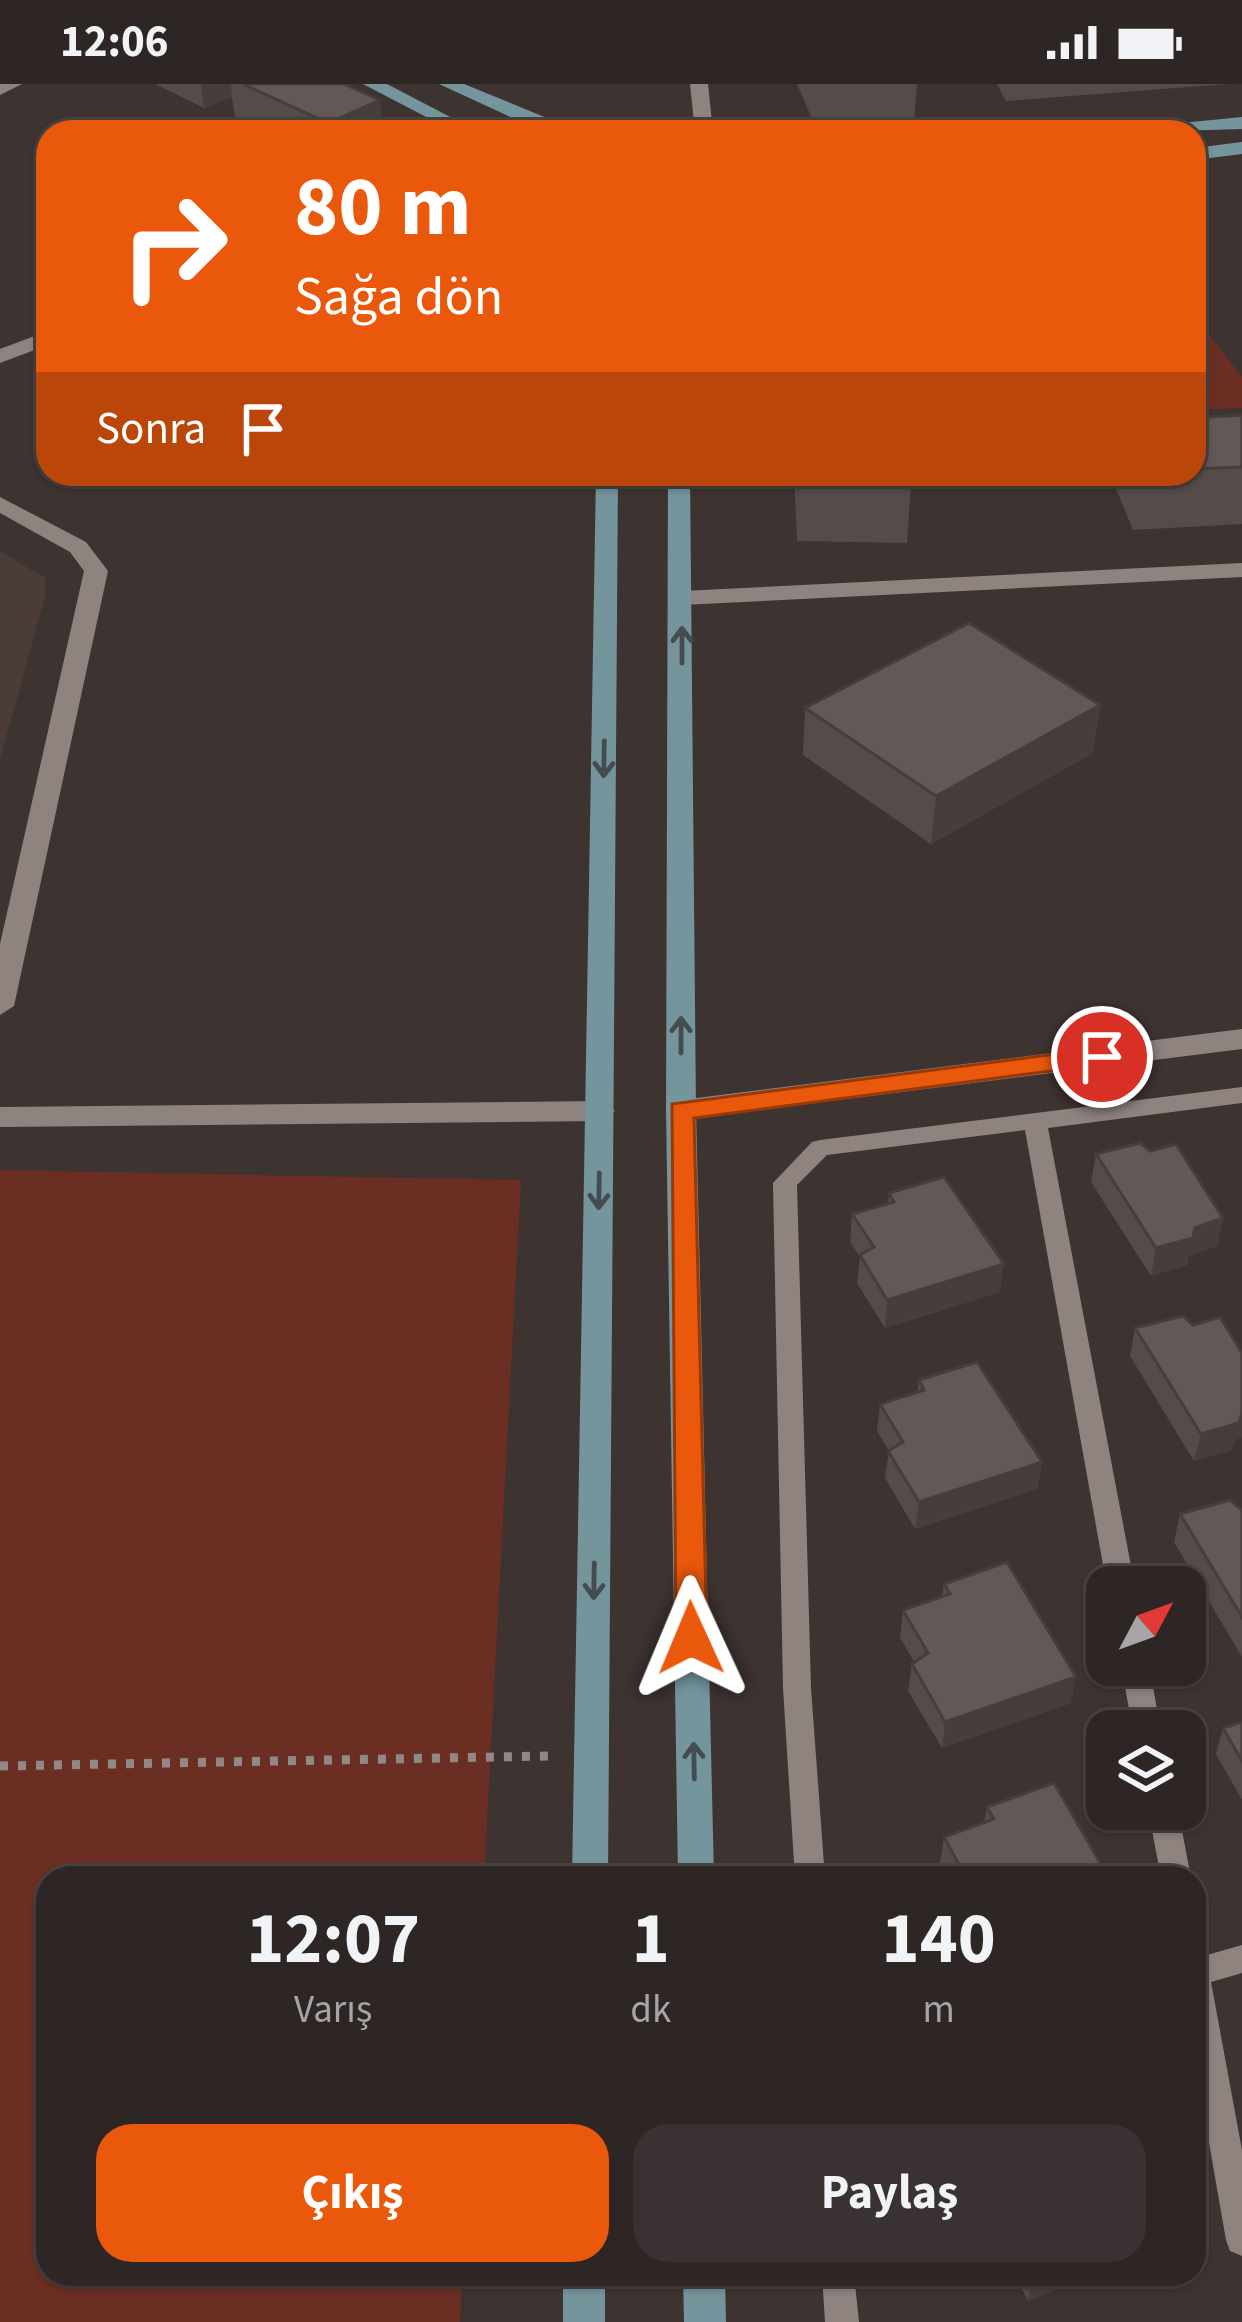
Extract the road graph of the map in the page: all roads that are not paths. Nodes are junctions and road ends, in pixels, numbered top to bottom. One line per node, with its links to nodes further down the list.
1 (13, 84): 5 (street)
2 (372, 84): 6 (main road)
3 (448, 84): 7 (main road)
4 (699, 84): 8 (street)
5 (0, 89)
6 (446, 120)
7 (531, 120)
8 (703, 120)
9 (1242, 123): 10 (main road)
10 (1206, 127)
11 (1242, 148): 12 (main road)
12 (1206, 152)
13 (36, 342): 14 (street)
14 (0, 357)
15 (607, 486): 24 (main road, one-way to 24)
16 (680, 486): 19 (main road)
17 (0, 504): 20 (street)
18 (1242, 570): 19 (street)
19 (682, 598): 23 (main road, one-way to 19)
20 (0, 1006)
21 (1242, 1039): 23 (street)
22 (1242, 1095): 26 (lane)
23 (681, 1110): 30 (main road, one-way to 23)
24 (600, 1111): 25 (street); 29 (main road, one-way to 29)
25 (0, 1117)
26 (1036, 1122): 27 (lane); 31 (lane)
27 (1117, 1566)
28 (1167, 1830): 32 (lane)
29 (590, 1866)
30 (696, 1866)
31 (809, 1866)
32 (1174, 1866)
33 (1242, 1959): 34 (lane)
34 (1206, 1968)
35 (1206, 2038): 36 (lane)
36 (1242, 2240)
37 (584, 2286): 40 (main road)
38 (704, 2286): 41 (main road)
39 (839, 2286): 42 (lane)
40 (584, 2322)
41 (705, 2322)
42 (842, 2322)

